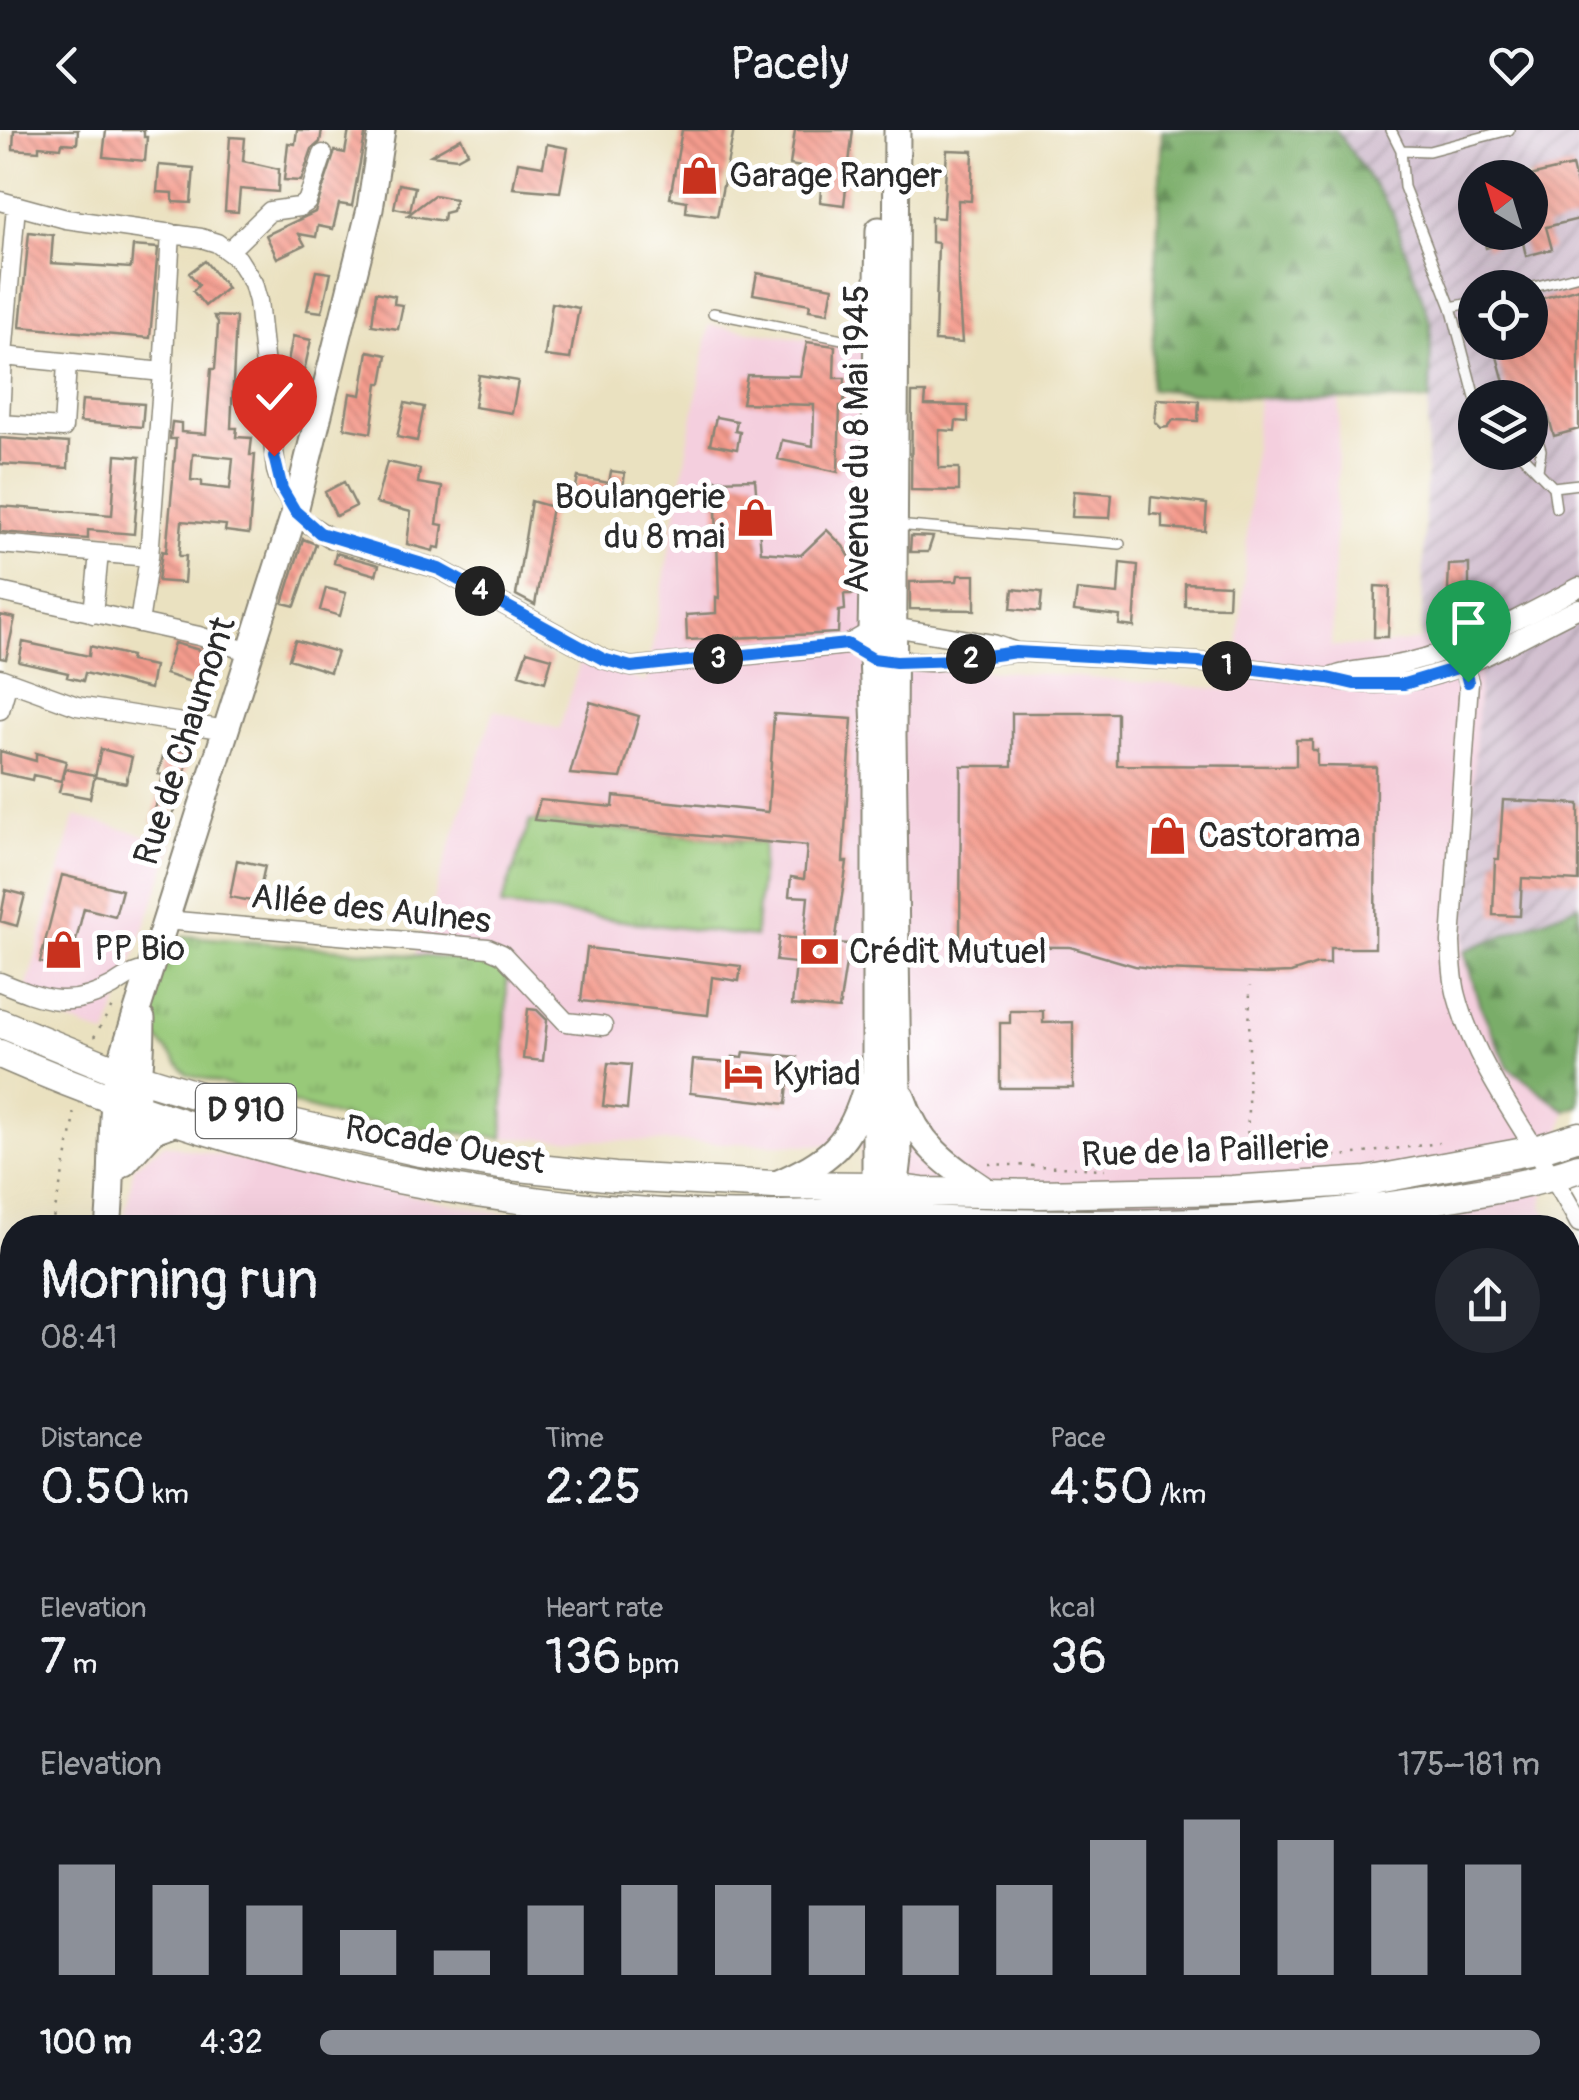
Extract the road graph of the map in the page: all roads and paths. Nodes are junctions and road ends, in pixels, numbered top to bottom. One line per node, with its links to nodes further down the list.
1 (382, 130): 26 (main road, Rue de Chaumont)
2 (880, 130): 16 (main road, Avenue du 8 Mai 1945)
3 (897, 130): 27 (main road, Avenue du 8 Mai 1945)
4 (1392, 130): 6 (lane)
5 (1509, 130): 6 (lane)
6 (1401, 150): 14 (lane)
7 (323, 154): 10 (street)
8 (8, 203): 9 (street); 17 (street)
9 (170, 234): 10 (street); 19 (street)
10 (229, 251): 26 (street)
11 (1579, 275): 12 (lane)
12 (1548, 283)
13 (1458, 306): 14 (lane)
14 (1451, 307): 20 (lane)
15 (712, 312): 16 (lane)
16 (876, 345): 37 (main road, Avenue du 8 Mai 1945)
17 (4, 356): 18 (street); 21 (street)
18 (67, 362): 19 (street); 21 (street)
19 (163, 372): 31 (street)
20 (1470, 380)
21 (0, 421)
22 (1538, 470): 24 (lane)
23 (1579, 484): 24 (lane)
24 (1552, 487): 25 (lane)
25 (1556, 508)
26 (295, 511): 38 (street); 40 (main road, Rue de Chaumont)
27 (894, 525): 29 (lane); 37 (main road, Avenue du 8 Mai 1945)
28 (0, 544): 30 (street)
29 (1120, 544)
30 (99, 553): 31 (street); 35 (street)
31 (148, 557): 36 (street)
32 (1579, 587): 39 (street)
33 (0, 592): 35 (street)
34 (1579, 608): 43 (street)
35 (93, 614): 36 (street)
36 (139, 623): 40 (street)
37 (882, 630): 38 (street); 41 (street); 42 (main road, Avenue du 8 Mai 1945)
38 (847, 644): 42 (street)
39 (1455, 646): 43 (street); 44 (street)
40 (250, 652): 47 (main road, Rue de Chaumont)
41 (1016, 652): 42 (street); 44 (street)
42 (884, 660): 54 (main road, Avenue du 8 Mai 1945); 57 (main road, Avenue du 8 Mai 1945)
43 (1464, 666): 44 (street); 63 (street)
44 (1328, 678)
45 (4, 680): 46 (street); 47 (street)
46 (0, 710)
47 (226, 730): 48 (main road, Rue de Chaumont)
48 (165, 920): 50 (main road, Rue de Chaumont); 53 (street, Allée des Aulnes)
49 (0, 982): 50 (street)
50 (145, 982): 56 (main road, Rue de Chaumont)
51 (1250, 986): 65 (path)
52 (0, 1023): 56 (main road, Rocade Ouest / D 910)
53 (603, 1026)
54 (876, 1050): 71 (main road); 72 (main road, Avenue du 8 Mai 1945)
55 (0, 1054): 59 (main road, Rocade Ouest / D 910)
56 (128, 1074): 59 (main road, Rue de Chaumont); 71 (main road, Rocade Ouest / D 910)
57 (898, 1084): 72 (main road, Avenue du 8 Mai 1945); 73 (main road)
58 (72, 1099): 74 (path)
59 (124, 1103): 60 (main road, Rocade Ouest / D 910); 69 (main road, Rue de Chaumont)
60 (180, 1122): 69 (main road); 76 (main road, Rocade Ouest / D 910)
61 (1579, 1136): 63 (main road)
62 (1452, 1141): 68 (path)
63 (1535, 1150): 67 (street); 68 (main road, Rue de la Paillerie)
64 (985, 1164): 66 (path)
65 (1248, 1168)
66 (1114, 1169)
67 (1566, 1173): 81 (main road, Rue de la Paillerie); 82 (street)
68 (1303, 1174): 70 (main road, Rue de la Paillerie); 80 (main road)
69 (114, 1180): 75 (main road, Rue de Chaumont)
70 (1207, 1190): 73 (main road, Rue de la Paillerie); 79 (main road)
71 (773, 1199): 72 (main road, Rocade Ouest / D 910); 77 (main road, Rocade Ouest / D 910); 78 (main road, D 910)
72 (884, 1209)
73 (988, 1214)
74 (54, 1215)
75 (110, 1215)
76 (699, 1215)
77 (721, 1215)
78 (792, 1215)
79 (1219, 1215)
80 (1236, 1215)
81 (1325, 1215)
82 (1577, 1215)
83 (58, 2100): 84 (lane)
84 (120, 2100)

